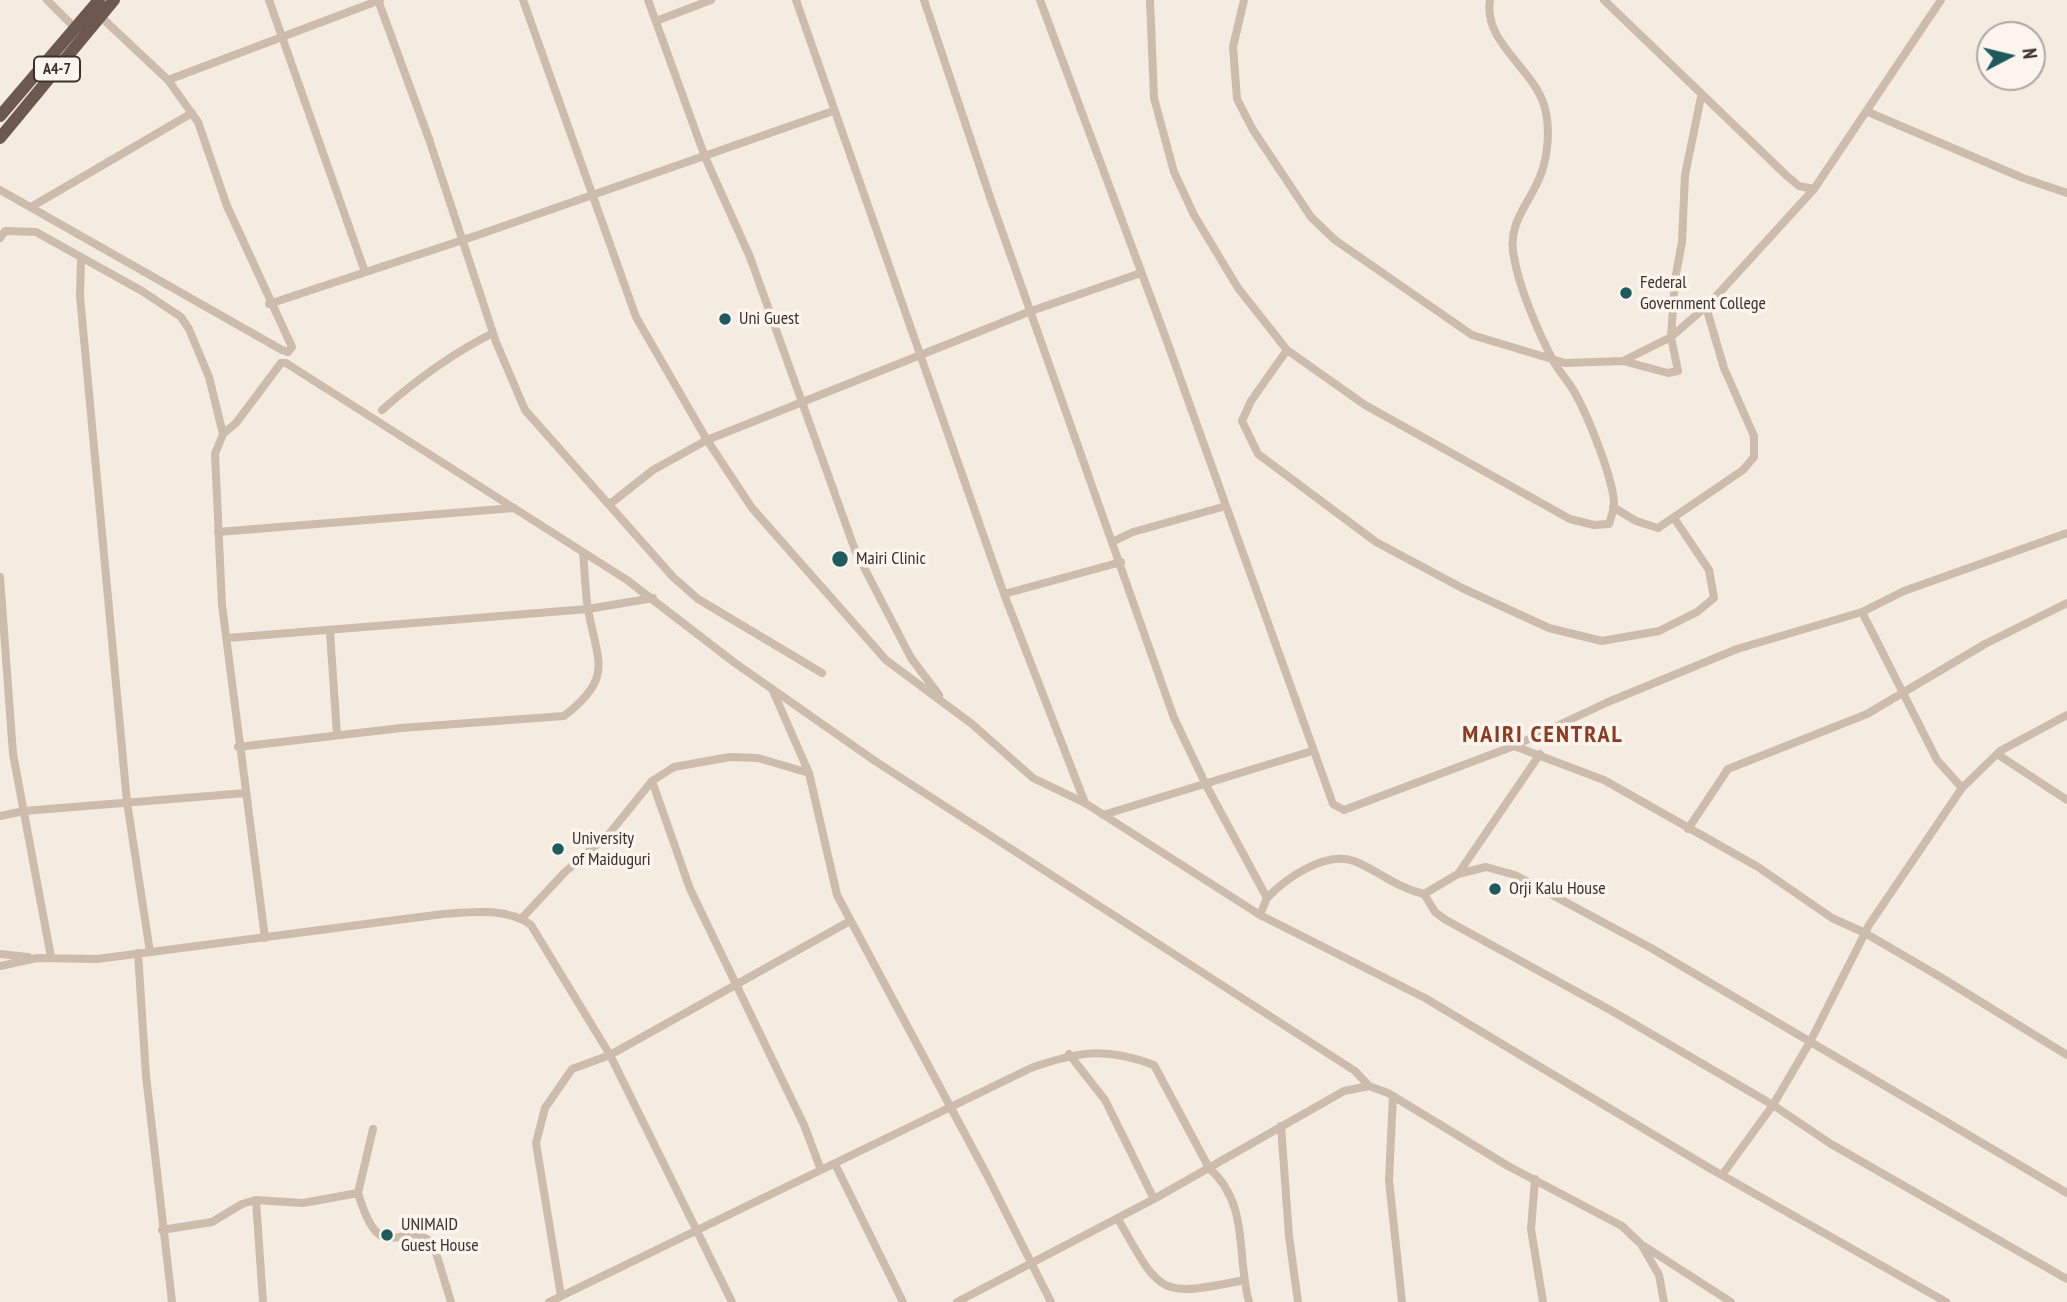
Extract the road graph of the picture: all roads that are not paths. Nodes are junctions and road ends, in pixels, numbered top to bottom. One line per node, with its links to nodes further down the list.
1 (47, 0): 19 (street)
2 (99, 0): 19 (highway, A4-7)
3 (114, 0): 17 (highway, A4-7)
4 (269, 0): 20 (street)
5 (378, 0): 20 (street); 35 (street)
6 (523, 0): 32 (street)
7 (648, 0): 18 (street)
8 (711, 0): 18 (street)
9 (796, 0): 23 (street)
10 (924, 0): 41 (street)
11 (1040, 0): 38 (street)
12 (1150, 0): 44 (street)
13 (1244, 0): 47 (street)
14 (1490, 0): 47 (street)
15 (1604, 0): 22 (street)
16 (1941, 0): 24 (street)
17 (100, 16): 19 (highway, A4-7); 21 (street)
18 (656, 21): 28 (street)
19 (80, 32): 26 (highway, A4-7)
20 (282, 39): 21 (street); 37 (street)
21 (168, 80): 25 (street)
22 (1701, 97): 29 (street); 43 (street)
23 (833, 111): 28 (street); 45 (street)
24 (1868, 112): 29 (street); 31 (street)
25 (192, 113): 33 (street); 39 (street)
26 (6, 116): 27 (highway, A4-7)
27 (0, 138)
28 (705, 157): 32 (street); 48 (street)
29 (1814, 189): 40 (street)
30 (0, 190): 33 (street)
31 (2067, 193)
32 (591, 195): 35 (street); 51 (street)
33 (31, 208): 39 (street)
34 (0, 238): 36 (street)
35 (462, 240): 37 (street); 42 (street)
36 (81, 258): 50 (street); 87 (street)
37 (365, 272): 39 (street)
38 (1141, 273): 41 (street); 53 (street)
39 (269, 304)
40 (1706, 307): 43 (street); 56 (street)
41 (1031, 311): 45 (street); 59 (street)
42 (493, 333): 49 (street); 52 (street)
43 (1671, 337): 46 (street); 46 (street)
44 (1287, 350): 54 (street); 56 (street)
45 (919, 356): 48 (street); 63 (street)
46 (1623, 361): 47 (street)
47 (1555, 362): 54 (street)
48 (802, 401): 51 (street); 73 (street)
49 (382, 410)
50 (223, 434): 55 (street); 57 (street)
51 (707, 440): 52 (street); 73 (street)
52 (610, 504): 70 (street)
53 (1226, 506): 59 (street); 78 (street)
54 (1613, 507): 56 (street)
55 (514, 509): 57 (street); 60 (street)
56 (1674, 519)
57 (218, 532): 69 (street)
58 (2067, 533): 67 (street)
59 (1114, 541): 61 (street)
60 (583, 553): 64 (street); 66 (street)
61 (1121, 562): 63 (street); 83 (street)
62 (0, 577): 89 (street)
63 (1004, 594): 88 (street)
64 (653, 598): 66 (street); 71 (street)
65 (2067, 603): 72 (street)
66 (588, 609): 68 (street); 75 (street)
67 (1861, 612): 72 (street); 77 (street)
68 (330, 632): 69 (street); 75 (street)
69 (227, 638): 76 (street)
70 (822, 673)
71 (772, 688): 81 (street); 112 (street)
72 (1905, 694): 84 (street); 92 (street)
73 (945, 704): 88 (street)
74 (2067, 715): 80 (street)
75 (337, 736): 76 (street)
76 (238, 747): 85 (street)
77 (1514, 747): 78 (street); 79 (street)
78 (1312, 751): 83 (street)
79 (1540, 754): 92 (street); 93 (street)
80 (1997, 754): 84 (street); 86 (street)
81 (809, 773): 82 (street); 98 (street)
82 (652, 780): 97 (street); 107 (street)
83 (1206, 785): 90 (street); 95 (street)
84 (1962, 788): 99 (street)
85 (246, 793): 87 (street); 100 (street)
86 (2067, 800)
87 (127, 802): 89 (street); 101 (street)
88 (1085, 803): 90 (street)
89 (24, 811): 91 (street); 104 (street)
90 (1103, 815): 96 (street)
91 (0, 816)
92 (1688, 829): 99 (street)
93 (1458, 874): 94 (street); 108 (street)
94 (1424, 894): 95 (street); 115 (street)
95 (1267, 898): 96 (street)
96 (1260, 915): 121 (street)
97 (522, 918): 100 (street); 110 (street)
98 (850, 921): 107 (street); 114 (street)
99 (1865, 933): 108 (street); 111 (street)
100 (265, 938): 101 (street)
101 (150, 952): 102 (street)
102 (138, 953): 104 (street); 129 (street)
103 (0, 954): 105 (street)
104 (51, 957): 105 (street)
105 (37, 958): 106 (street)
106 (0, 965)
107 (734, 984): 110 (street); 120 (street)
108 (1810, 1042): 115 (street); 124 (street)
109 (1069, 1054): 114 (street); 119 (street); 125 (street)
110 (610, 1055): 128 (street); 134 (street)
111 (2067, 1055)
112 (1369, 1086): 113 (street); 116 (street)
113 (1393, 1096): 122 (street); 145 (street)
114 (950, 1105): 118 (street); 131 (street)
115 (1773, 1105): 121 (street); 133 (street)
116 (1281, 1126): 119 (street); 144 (street)
117 (373, 1129): 123 (street)
118 (835, 1164): 120 (street); 140 (street)
119 (1209, 1168): 125 (street); 132 (street)
120 (821, 1170): 128 (street)
121 (1722, 1175): 149 (street)
122 (1535, 1179): 130 (street); 146 (street)
123 (358, 1193): 126 (street); 137 (street)
124 (2067, 1193)
125 (1154, 1199): 127 (street)
126 (256, 1200): 129 (street); 136 (street)
127 (1118, 1219): 131 (street); 132 (street)
128 (695, 1228): 134 (street); 139 (street)
129 (162, 1230): 135 (street)
130 (1641, 1244): 147 (street); 148 (street)
131 (1031, 1263): 141 (street); 142 (street)
132 (1244, 1279): 143 (street)
133 (2067, 1279)
134 (561, 1296): 138 (street)
135 (172, 1302)
136 (263, 1302)
137 (451, 1302)
138 (549, 1302)
139 (732, 1302)
140 (903, 1302)
141 (957, 1302)
142 (1051, 1302)
143 (1249, 1302)
144 (1298, 1302)
145 (1402, 1302)
146 (1542, 1302)
147 (1664, 1302)
148 (1731, 1302)
149 (1946, 1302)

